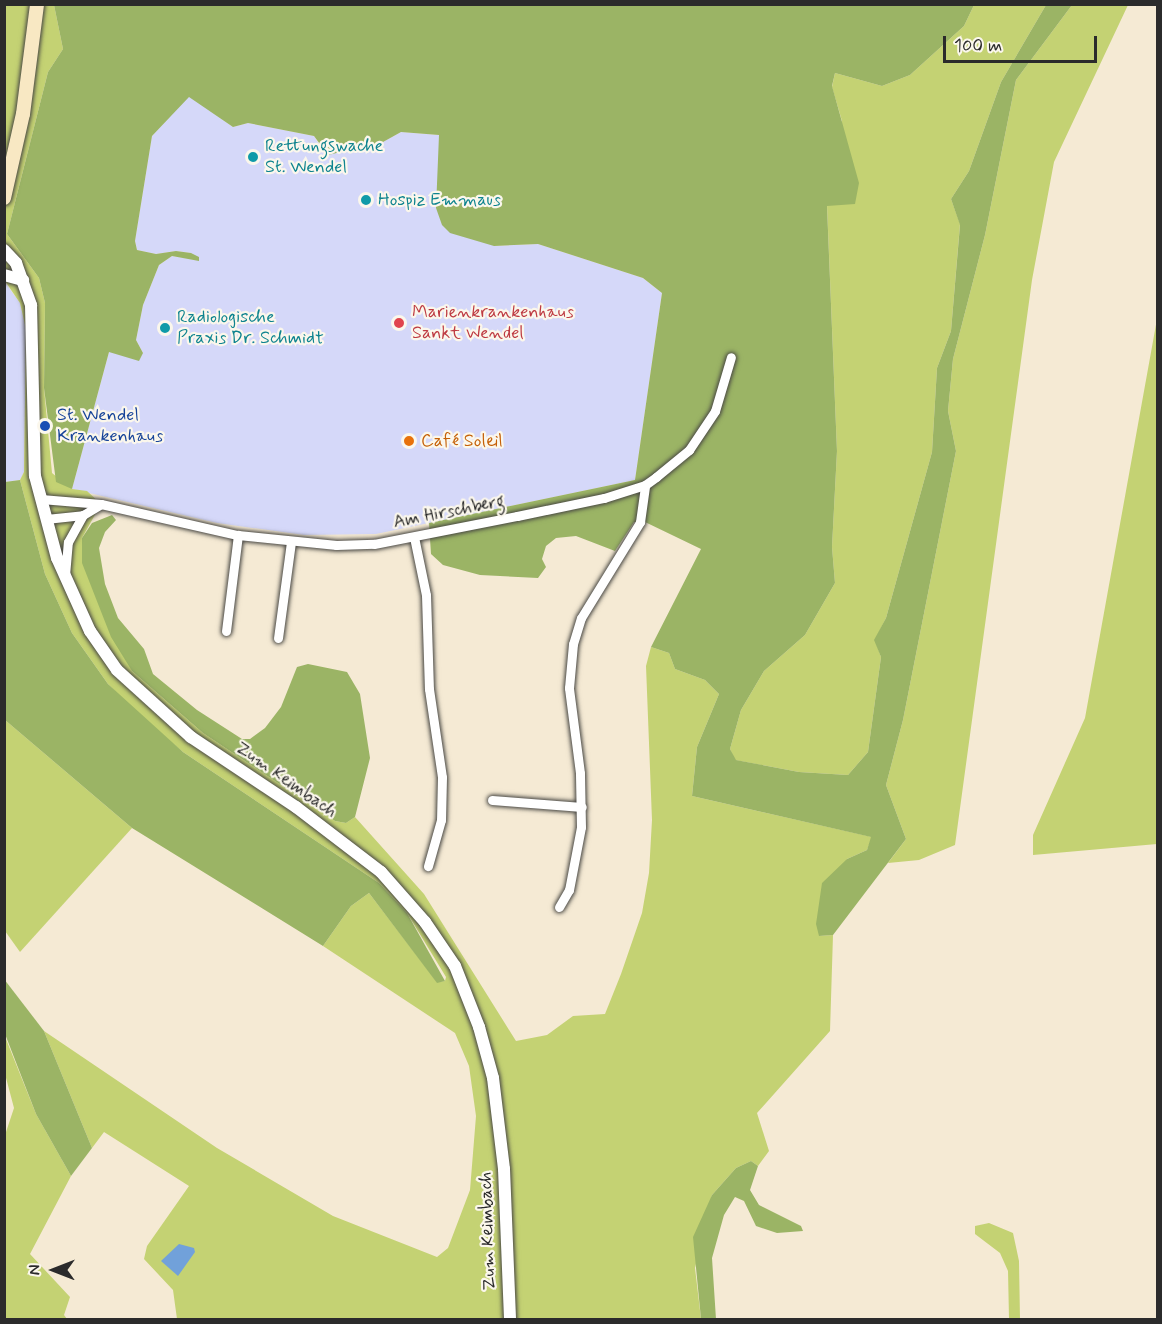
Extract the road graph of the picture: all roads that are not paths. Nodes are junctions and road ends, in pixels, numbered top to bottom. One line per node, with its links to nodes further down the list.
1 (37, 4): 2 (main road)
2 (4, 198)
3 (4, 250): 5 (street, Zum Keimbach)
4 (6, 274): 5 (street)
5 (23, 280): 8 (street, Zum Keimbach)
6 (731, 357): 7 (street, Am Hirschberg)
7 (645, 485): 13 (street, Am Hirschberg); 21 (street)
8 (41, 499): 9 (street, Am Hirschberg); 11 (street, Zum Keimbach)
9 (101, 504): 10 (street); 12 (street, Am Hirschberg)
10 (83, 515): 11 (street); 15 (street)
11 (46, 519): 15 (street, Zum Keimbach)
12 (238, 535): 14 (street, Am Hirschberg); 16 (street)
13 (414, 537): 14 (street, Am Hirschberg); 19 (street)
14 (291, 542): 17 (street)
15 (65, 578): 24 (street, Zum Keimbach)
16 (226, 631)
17 (278, 638)
18 (428, 750): 19 (street)
19 (439, 750): 22 (street)
20 (492, 800): 21 (street)
21 (582, 807): 23 (street)
22 (428, 866)
23 (559, 907)
24 (510, 1320)

